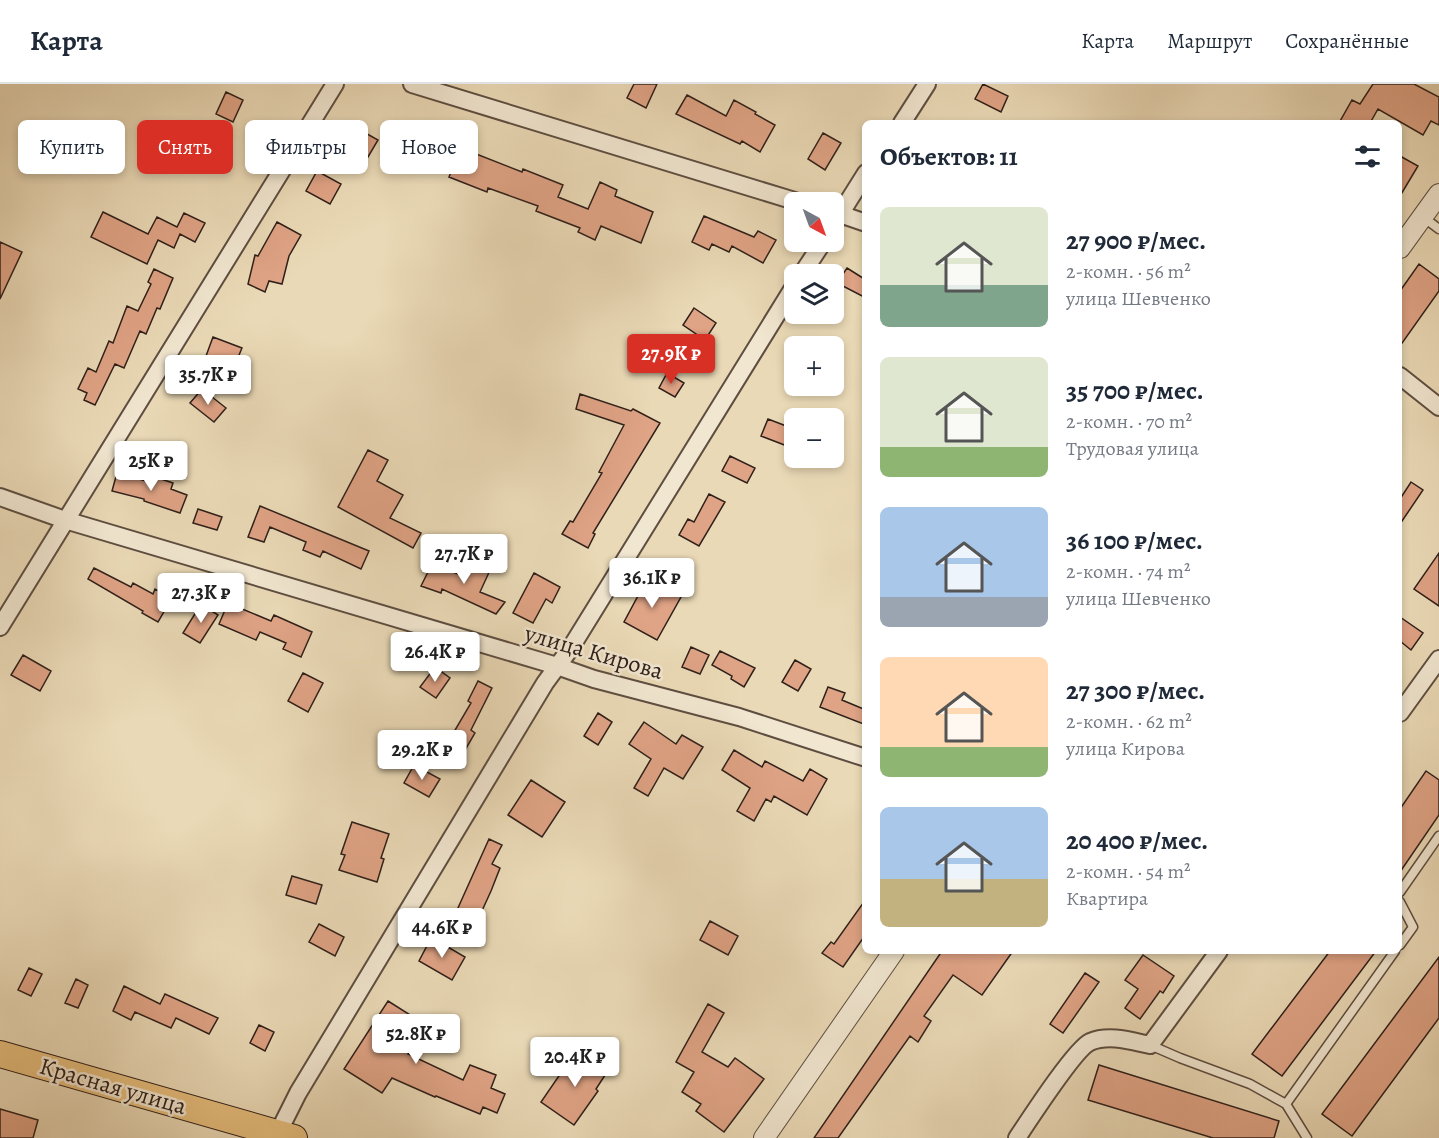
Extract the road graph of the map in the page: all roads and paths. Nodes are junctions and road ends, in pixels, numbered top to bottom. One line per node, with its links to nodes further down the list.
1 (335, 84): 18 (street)
2 (412, 84): 7 (street)
3 (927, 84): 4 (street)
4 (904, 120)
5 (862, 178): 8 (street)
6 (1439, 194): 9 (street)
7 (784, 198)
8 (844, 205)
9 (1422, 217): 12 (lane); 13 (street)
10 (844, 219): 11 (street)
11 (862, 222)
12 (1439, 229)
13 (1402, 245)
14 (784, 303): 21 (street)
15 (1402, 378): 16 (street)
16 (1439, 407)
17 (0, 497): 18 (street, улица Кирова)
18 (65, 520): 19 (street); 21 (street, улица Кирова)
19 (0, 627)
20 (1439, 658): 22 (street)
21 (557, 666): 23 (street, улица Кирова); 34 (street)
22 (1402, 710)
23 (862, 757)
24 (1439, 836): 25 (lane)
25 (1402, 889)
26 (1402, 906): 27 (lane)
27 (1402, 942)
28 (892, 954): 35 (street)
29 (1217, 954): 31 (street)
30 (1393, 954): 33 (lane)
31 (1150, 1045): 33 (lane); 36 (street)
32 (0, 1054): 34 (main road, Красная улица)
33 (1286, 1104): 37 (lane)
34 (286, 1136)
35 (764, 1138)
36 (1017, 1138)
37 (1307, 1138)

